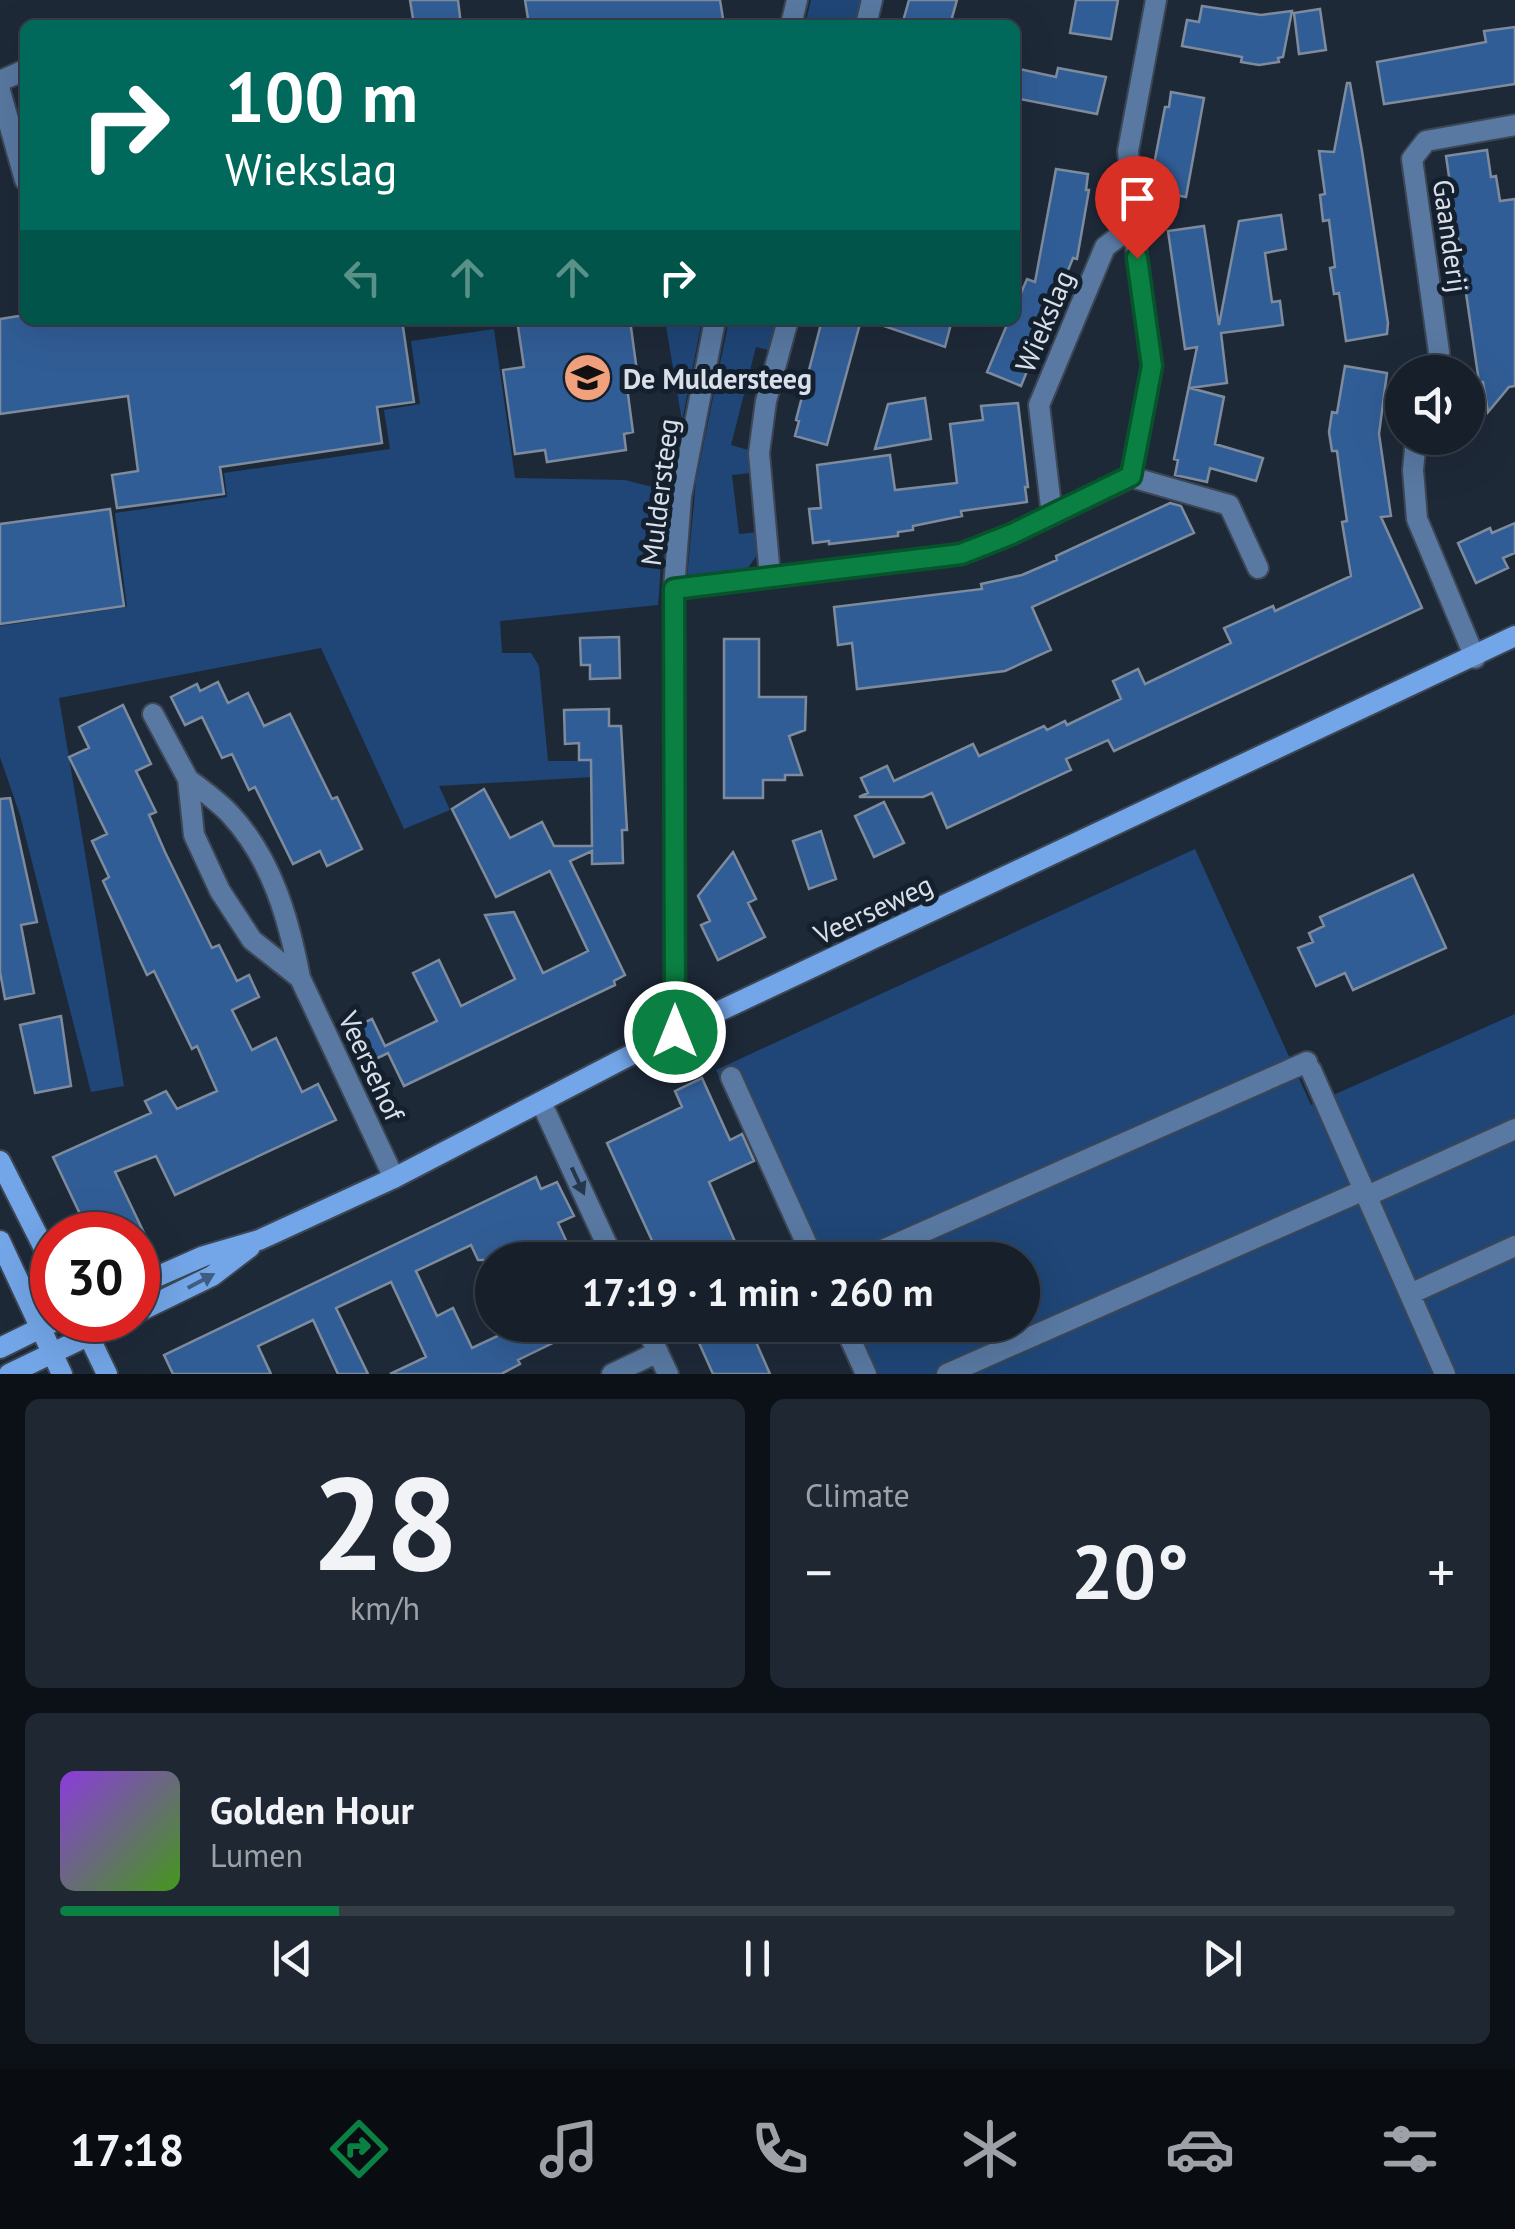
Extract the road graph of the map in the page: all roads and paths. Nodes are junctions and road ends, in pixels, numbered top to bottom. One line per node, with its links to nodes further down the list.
1 (1156, 0): 5 (street)
2 (0, 91): 4 (street)
3 (1515, 125): 8 (street, Gaanderij)
4 (20, 162)
5 (1135, 224): 10 (street); 11 (street, Wiekslag)
6 (714, 325): 14 (street, Muldersteeg)
7 (787, 325): 13 (street)
8 (1439, 355)
9 (1414, 455): 16 (street)
10 (1131, 476): 11 (street); 12 (street)
11 (1052, 515): 13 (street)
12 (1258, 568)
13 (770, 576): 14 (street)
14 (674, 589): 20 (street, Muldersteeg)
15 (1515, 636): 16 (street, Veerseweg)
16 (1474, 658): 20 (street, Veerseweg)
17 (153, 714): 18 (street, Veersehof)
18 (188, 779): 19 (street, Veersehof); 19 (street, Veersehof)
19 (300, 978): 25 (street, Veersehof)
20 (675, 1032): 22 (street, Veerseweg)
21 (731, 1077): 31 (street)
22 (540, 1102): 25 (street, Veerseweg); 30 (street, one-way to 30)
23 (1515, 1128): 26 (street)
24 (0, 1161): 27 (street)
25 (394, 1178): 28 (street, Veerseweg)
26 (1365, 1193): 32 (street); 36 (street); 53 (street)
27 (30, 1220)
28 (260, 1240): 34 (street, Veerseweg); 37 (street, Veerseweg, one-way to 28)
29 (0, 1241): 35 (street)
30 (606, 1242)
31 (806, 1242)
32 (902, 1242)
33 (1515, 1246): 36 (street)
34 (160, 1275)
35 (30, 1292)
36 (1410, 1294): 54 (street)
37 (160, 1301)
38 (30, 1333): 44 (street)
39 (51, 1342): 46 (street)
40 (67, 1342): 46 (street)
41 (92, 1342): 49 (street)
42 (653, 1342): 45 (street)
43 (852, 1342): 52 (street)
44 (0, 1348)
45 (658, 1352): 50 (street); 51 (street)
46 (52, 1353): 47 (street); 48 (street)
47 (8, 1374)
48 (62, 1374)
49 (107, 1374)
50 (612, 1374)
51 (668, 1374)
52 (866, 1374)
53 (947, 1374)
54 (1445, 1374)

